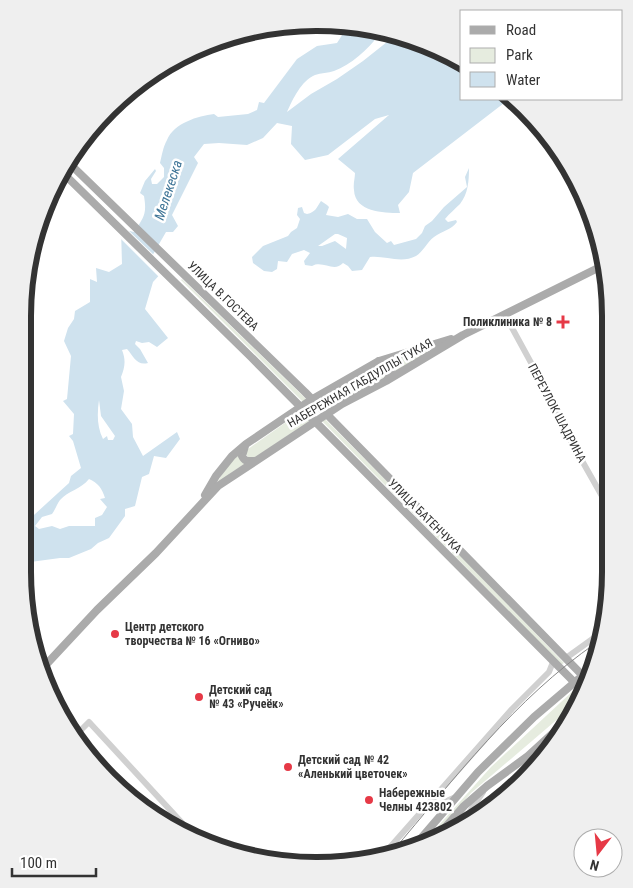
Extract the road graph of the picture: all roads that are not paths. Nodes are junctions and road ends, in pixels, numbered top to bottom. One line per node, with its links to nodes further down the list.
1 (73, 167): 9 (main road, УЛИЦА В.ГОСТЕВА)
2 (67, 177): 6 (main road, УЛИЦА В.ГОСТЕВА)
3 (597, 268): 4 (main road, НАБЕРЕЖНАЯ ГАБДУЛЛЫ ТУКАЯ)
4 (505, 315): 5 (main road, НАБЕРЕЖНАЯ ГАБДУЛЛЫ ТУКАЯ); 16 (street, ПЕРЕУЛОК ШАДРИНА)
5 (463, 335): 7 (main road, НАБЕРЕЖНАЯ ГАБДУЛЛЫ ТУКАЯ); 8 (main road, НАБЕРЕЖНАЯ ГАБДУЛЛЫ ТУКАЯ)
6 (251, 357): 11 (main road, УЛИЦА БАТЕНЧУКА)
7 (379, 361): 8 (main road); 10 (main road, НАБЕРЕЖНАЯ ГАБДУЛЛЫ ТУКАЯ)
8 (386, 381): 12 (main road, НАБЕРЕЖНАЯ ГАБДУЛЛЫ ТУКАЯ)
9 (305, 392): 10 (main road, УЛИЦА БАТЕНЧУКА)
10 (312, 400): 11 (main road, НАБЕРЕЖНАЯ ГАБДУЛЛЫ ТУКАЯ); 12 (main road, УЛИЦА БАТЕНЧУКА)
11 (301, 408): 13 (main road, УЛИЦА БАТЕНЧУКА); 14 (main road, НАБЕРЕЖНАЯ ГАБДУЛЛЫ ТУКАЯ)
12 (326, 414): 13 (main road, НАБЕРЕЖНАЯ ГАБДУЛЛЫ ТУКАЯ); 18 (main road, УЛИЦА БАТЕНЧУКА)
13 (315, 421): 15 (main road, НАБЕРЕЖНАЯ ГАБДУЛЛЫ ТУКАЯ); 19 (main road, УЛИЦА БАТЕНЧУКА)
14 (246, 444): 15 (main road); 17 (main road, НАБЕРЕЖНАЯ ГАБДУЛЛЫ ТУКАЯ)
15 (255, 461): 17 (main road, НАБЕРЕЖНАЯ ГАБДУЛЛЫ ТУКАЯ)
16 (602, 496)
17 (198, 507): 23 (main road, НАБЕРЕЖНАЯ ГАБДУЛЛЫ ТУКАЯ)
18 (458, 548): 19 (main road); 21 (main road, УЛИЦА БАТЕНЧУКА)
19 (448, 555): 22 (main road, УЛИЦА БАТЕНЧУКА)
20 (594, 638): 21 (street)
21 (566, 658): 24 (main road, УЛИЦА БАТЕНЧУКА)
22 (553, 662): 26 (main road, УЛИЦА БАТЕНЧУКА); 32 (street)
23 (46, 664)
24 (583, 673)
25 (581, 678): 26 (main road)
26 (574, 682): 27 (main road, УЛИЦА БАТЕНЧУКА); 31 (main road)
27 (578, 686)
28 (80, 731): 34 (street)
29 (549, 737): 30 (main road)
30 (487, 786): 33 (street); 35 (main road)
31 (459, 795): 32 (street); 36 (main road)
32 (420, 813): 37 (street)
33 (469, 813)
34 (182, 823)
35 (448, 825)
36 (423, 836)
37 (390, 847)

